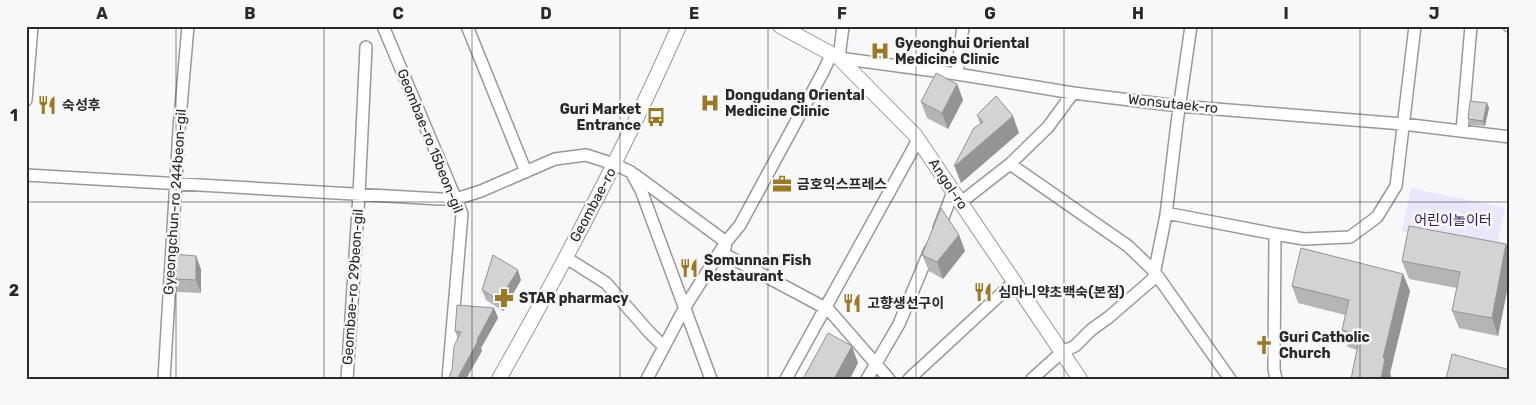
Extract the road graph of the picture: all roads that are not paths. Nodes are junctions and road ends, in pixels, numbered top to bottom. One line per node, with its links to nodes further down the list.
1 (32, 26): 16 (street)
2 (188, 26): 27 (street, Gyeongchun-ro 244beon-gil)
3 (383, 26): 30 (street, Geombae-ro 15beon-gil)
4 (467, 26): 24 (street)
5 (678, 26): 22 (street, Geombae-ro)
6 (780, 26): 13 (street, Angol-ro)
7 (843, 26): 13 (street)
8 (963, 26): 14 (street)
9 (1191, 26): 17 (street)
10 (1415, 26): 18 (street)
11 (1471, 26): 19 (street)
12 (366, 47): 28 (street, Geombae-ro 29beon-gil)
13 (835, 56): 14 (street, Wonsutaek-ro); 21 (street, Angol-ro); 33 (street)
14 (957, 74): 15 (street, Wonsutaek-ro)
15 (1074, 94): 17 (street, Wonsutaek-ro); 23 (street)
16 (26, 100)
17 (1180, 106): 18 (street, Wonsutaek-ro); 31 (street)
18 (1403, 124): 19 (street, Wonsutaek-ro); 32 (street)
19 (1462, 131): 20 (street, Wonsutaek-ro)
20 (1510, 136)
21 (918, 140): 29 (street, Angol-ro); 38 (street)
22 (614, 164): 24 (street, Geombae-ro 29beon-gil); 25 (street, Geombae-ro 29beon-gil); 34 (street, Geombae-ro)
23 (1010, 164): 29 (street); 35 (street)
24 (526, 172): 30 (street, Geombae-ro 29beon-gil)
25 (631, 172): 33 (street, Geombae-ro 29beon-gil); 37 (street)
26 (26, 175): 27 (street, Geombae-ro 29beon-gil)
27 (176, 184): 28 (street, Geombae-ro 29beon-gil); 42 (street, Gyeongchun-ro 244beon-gil)
28 (359, 195): 30 (street, Geombae-ro 29beon-gil); 43 (street, Geombae-ro 29beon-gil)
29 (957, 197): 36 (street, Angol-ro); 41 (street)
30 (456, 198): 44 (street, Geombae-ro 15beon-gil)
31 (1166, 213): 32 (street); 35 (street)
32 (1275, 234): 55 (street)
33 (726, 242): 37 (street); 38 (street)
34 (565, 258): 39 (street); 45 (street, Geombae-ro)
35 (1154, 271): 40 (street); 54 (street)
36 (1014, 282): 40 (street, Angol-ro); 51 (street)
37 (685, 307): 39 (street); 47 (street)
38 (825, 308): 41 (street); 48 (street)
39 (664, 347): 46 (street)
40 (1062, 352): 52 (street); 53 (street, Angol-ro)
41 (876, 362): 49 (street); 50 (street)
42 (164, 379)
43 (347, 379)
44 (448, 379)
45 (499, 379)
46 (647, 379)
47 (711, 379)
48 (786, 379)
49 (867, 379)
50 (889, 379)
51 (909, 379)
52 (1032, 379)
53 (1080, 379)
54 (1230, 379)
55 (1276, 379)

